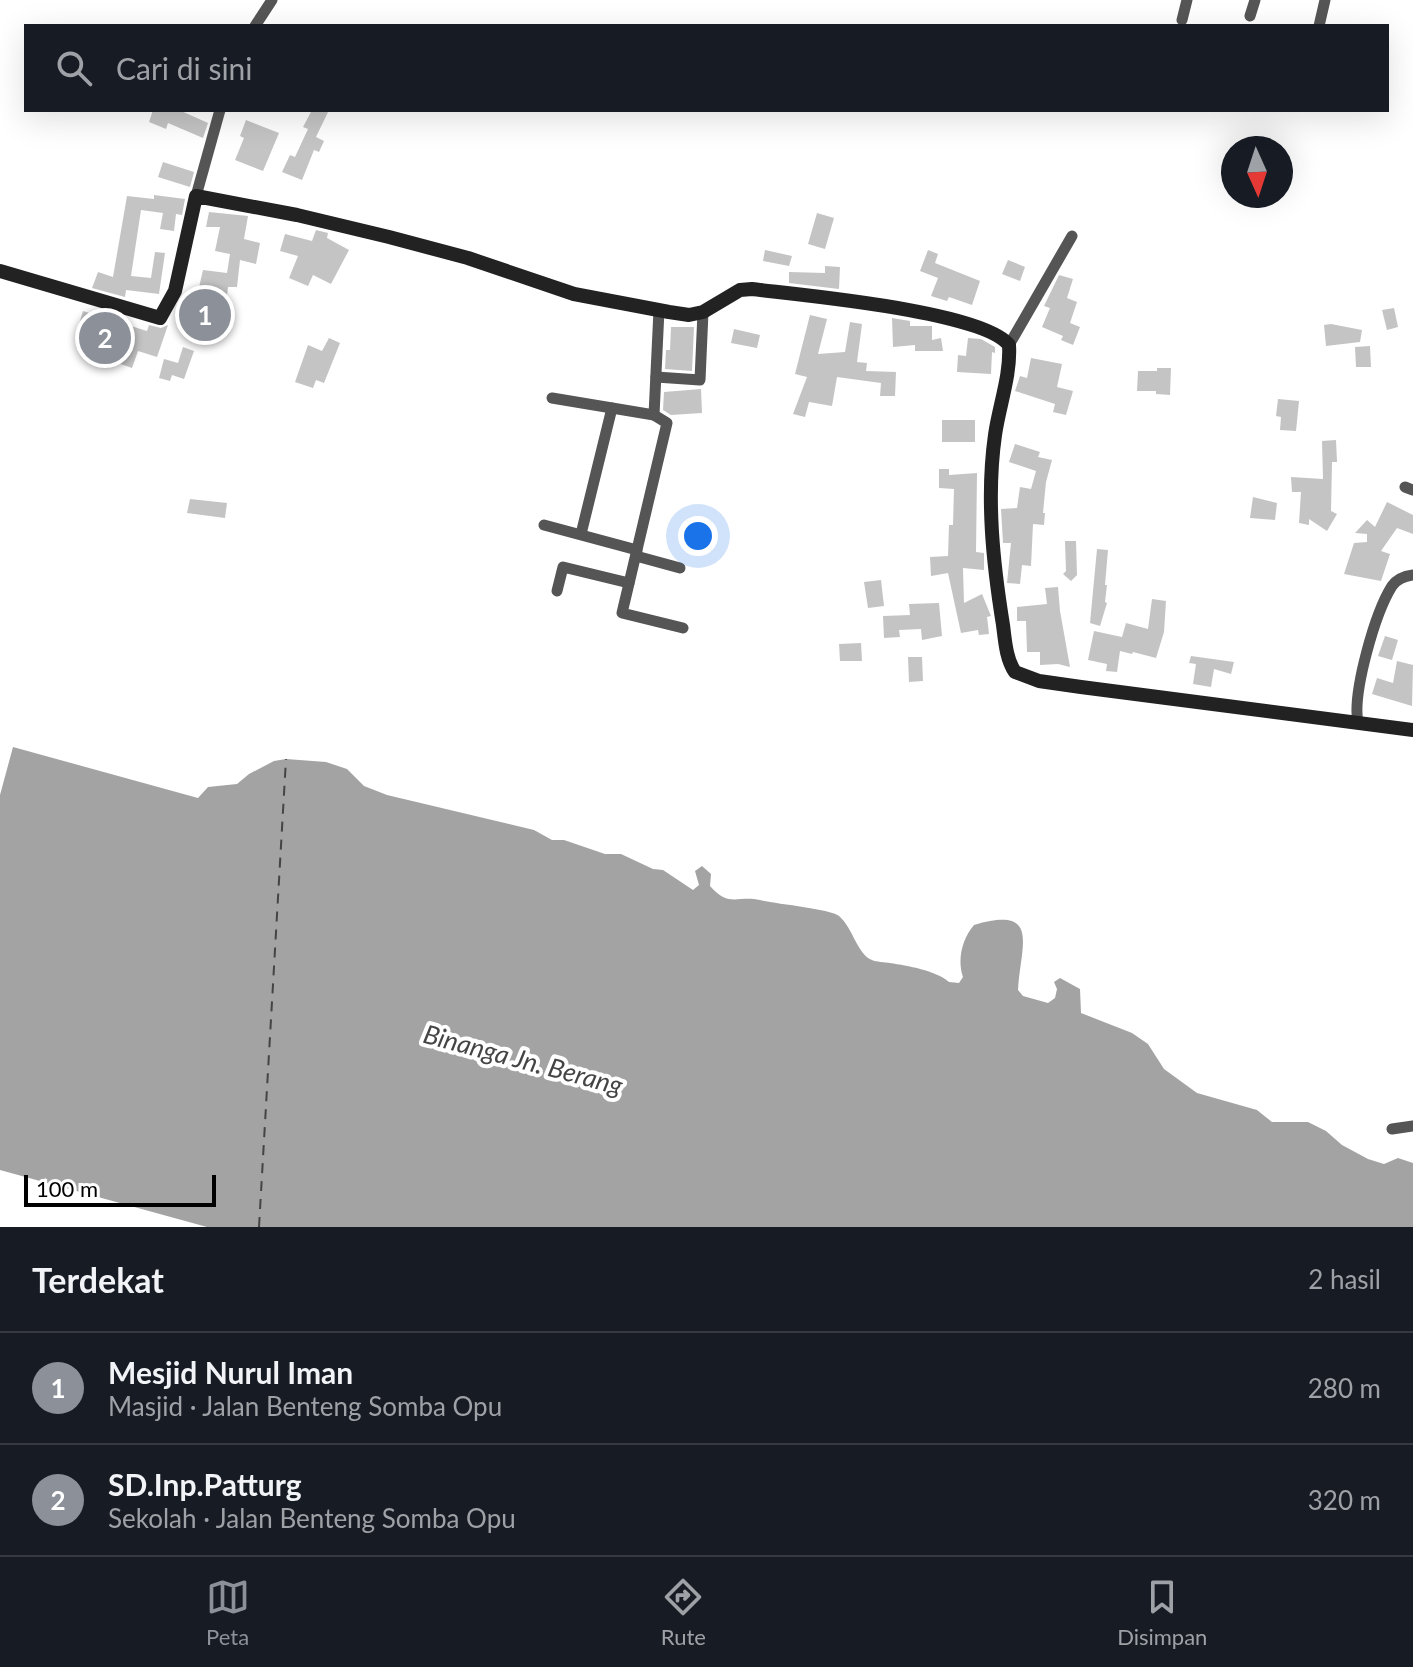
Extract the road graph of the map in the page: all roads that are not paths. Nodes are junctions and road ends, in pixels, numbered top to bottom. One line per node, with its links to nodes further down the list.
1 (272, 0): 7 (street)
2 (1187, 0): 6 (street)
3 (1255, 0): 5 (street)
4 (1325, 0): 8 (street)
5 (1250, 16)
6 (1182, 20)
7 (256, 24)
8 (1319, 24)
9 (219, 112): 10 (street)
10 (196, 196): 12 (street); 13 (street)
11 (1072, 236): 15 (street)
12 (0, 271)
13 (659, 310): 14 (street); 16 (street)
14 (703, 312): 15 (street); 16 (street)
15 (1009, 345): 28 (street)
16 (656, 377): 19 (street)
17 (552, 398): 18 (street)
18 (612, 408): 19 (street); 21 (street)
19 (654, 415): 22 (street)
20 (544, 525): 21 (street)
21 (581, 534): 22 (street)
22 (636, 553): 23 (street); 25 (street)
23 (680, 568)
24 (1413, 575): 28 (street)
25 (629, 583): 26 (street); 27 (street)
26 (557, 591)
27 (683, 628)
28 (1358, 723): 29 (street)
29 (1413, 730)
30 (1413, 1126): 31 (street)
31 (1392, 1129)

